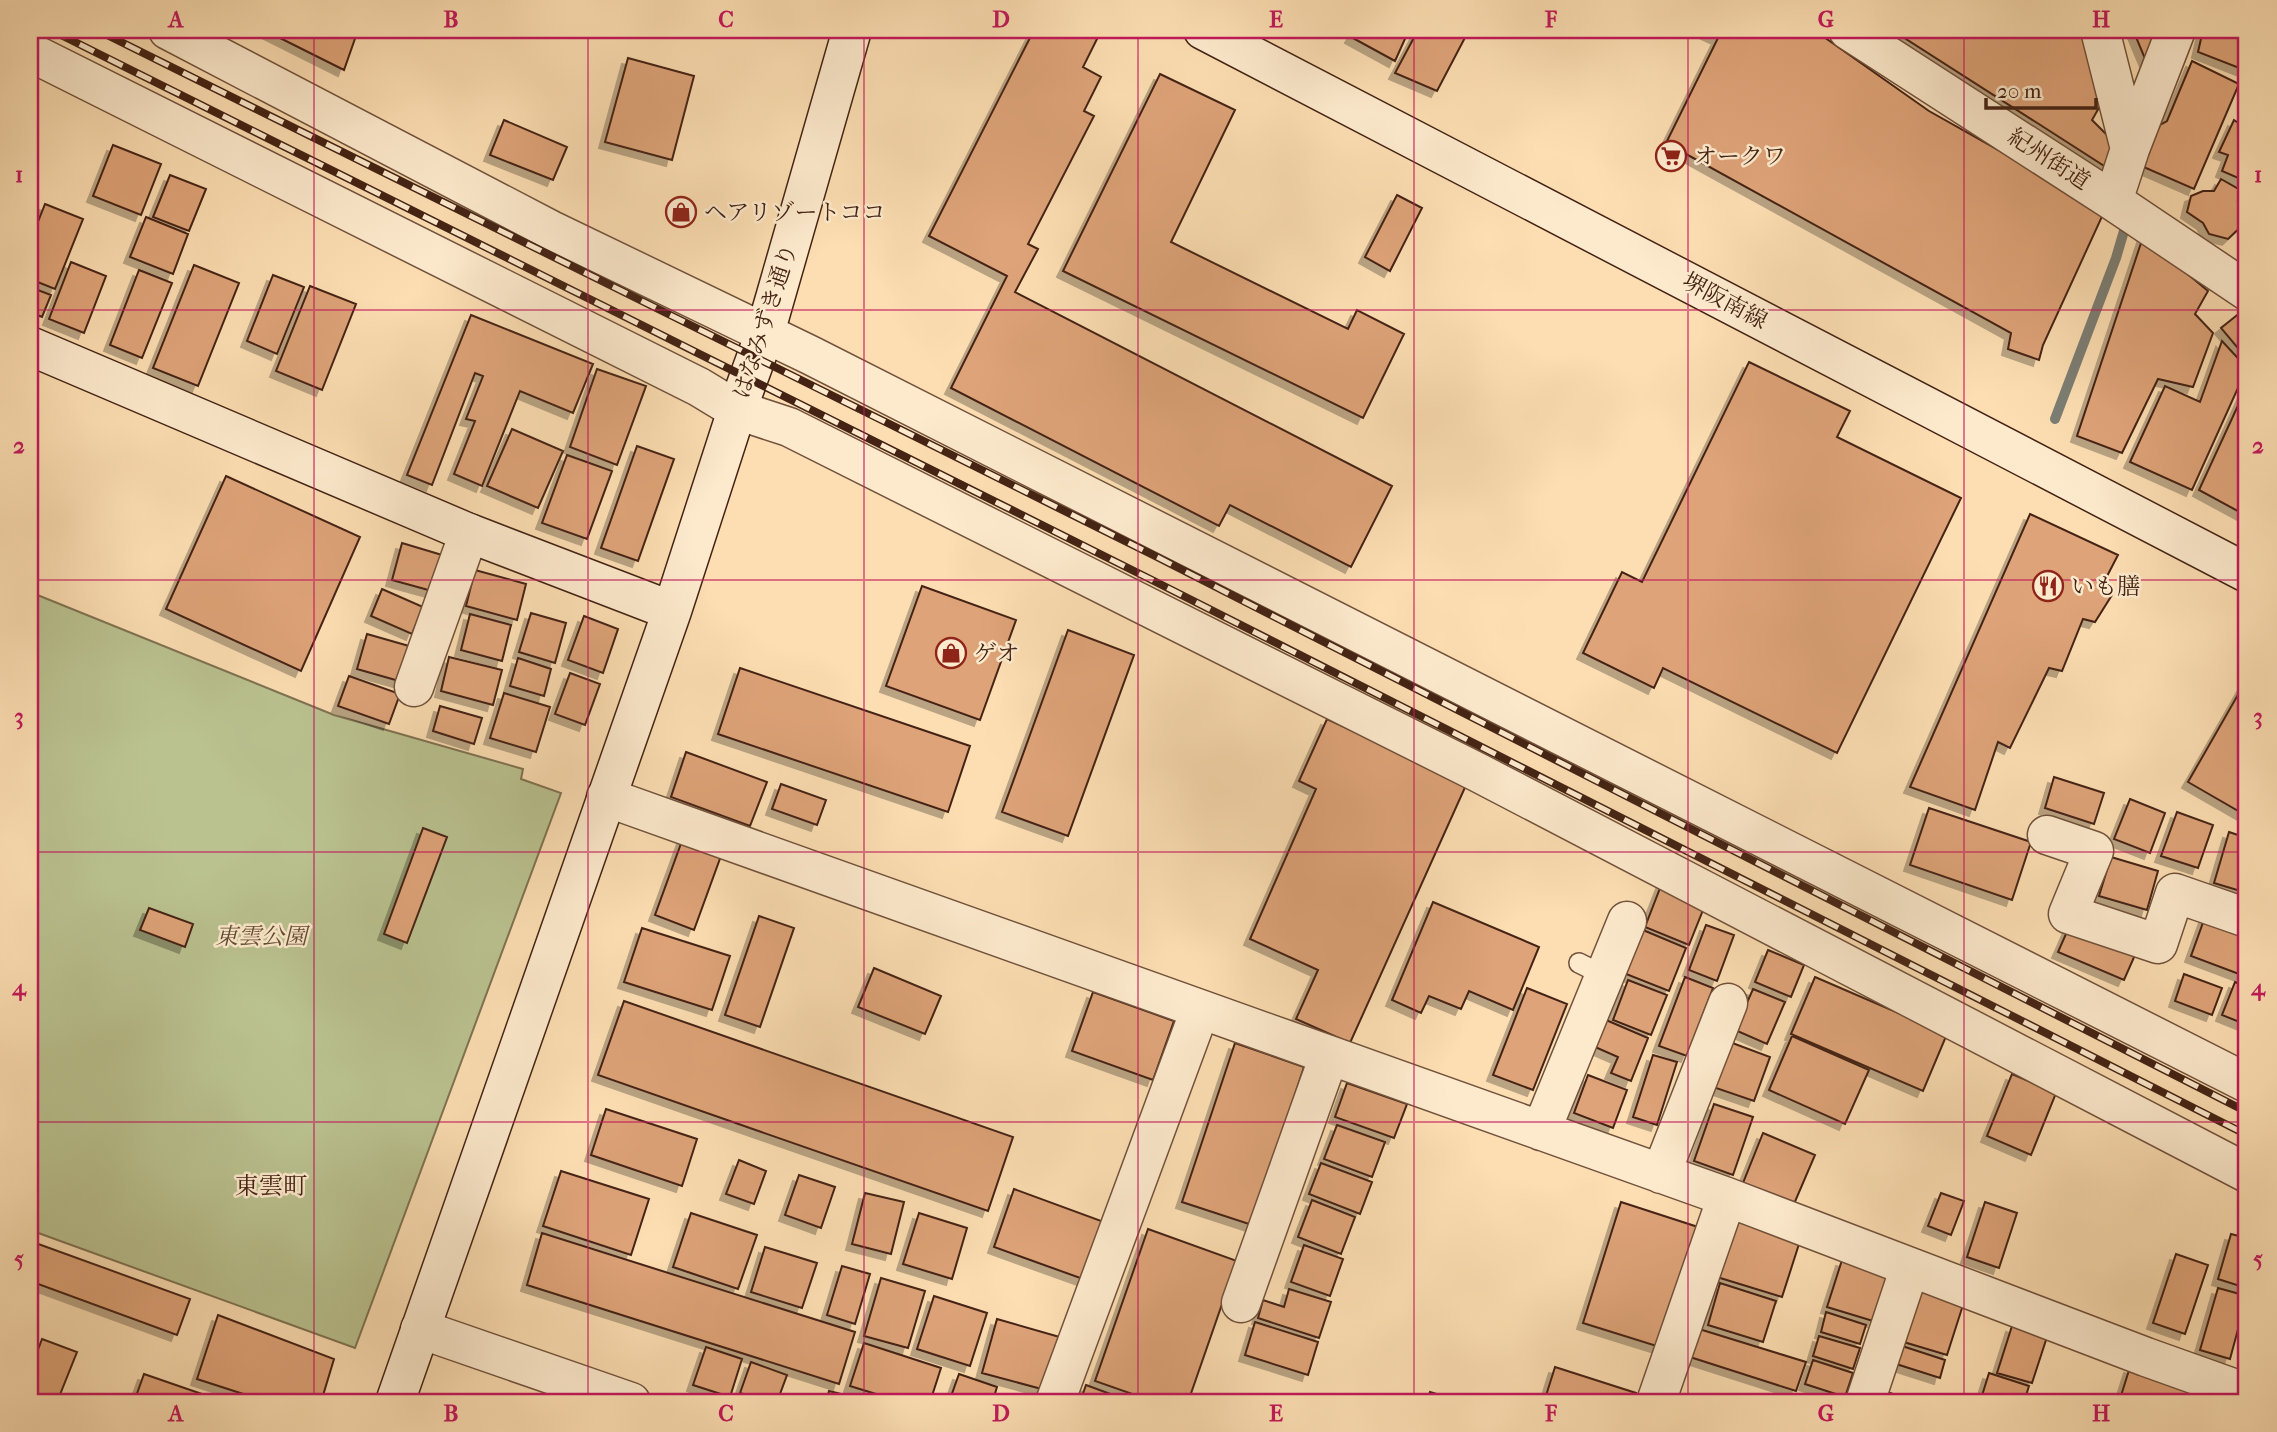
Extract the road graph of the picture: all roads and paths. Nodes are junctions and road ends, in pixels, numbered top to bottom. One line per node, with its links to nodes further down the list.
1 (168, 30): 11 (street)
2 (852, 30): 11 (street, はなみずき通り)
3 (1203, 30): 15 (street, 堺阪南線)
4 (1848, 30): 9 (street, 紀州街道)
5 (2100, 30): 8 (street)
6 (2176, 30): 8 (street)
7 (30, 52): 13 (street)
8 (2130, 149): 9 (street)
9 (2113, 201): 10 (street, 紀州街道)
10 (2247, 288)
11 (765, 332): 13 (street, はなみずき通り); 25 (street)
12 (30, 346): 14 (street)
13 (737, 410): 16 (street, はなみずき通り); 28 (street)
14 (469, 533): 16 (street); 17 (street)
15 (2247, 573)
16 (672, 611): 18 (street, はなみずき通り)
17 (414, 687)
18 (606, 797): 23 (street); 32 (street, はなみずき通り)
19 (2047, 835): 20 (street)
20 (2247, 918)
21 (1627, 921): 26 (street)
22 (1728, 1003): 27 (street)
23 (1200, 1010): 24 (street); 36 (street)
24 (1329, 1056): 26 (street); 31 (street)
25 (2247, 1083)
26 (1541, 1131): 27 (street)
27 (1661, 1174): 29 (street)
28 (2247, 1174)
29 (1727, 1197): 30 (street); 37 (street)
30 (1910, 1267): 33 (street); 38 (street)
31 (1241, 1303)
32 (420, 1329): 34 (street, はなみずき通り); 35 (street)
33 (2247, 1393)
34 (395, 1402)
35 (631, 1402)
36 (1055, 1402)
37 (1656, 1402)
38 (1865, 1402)

